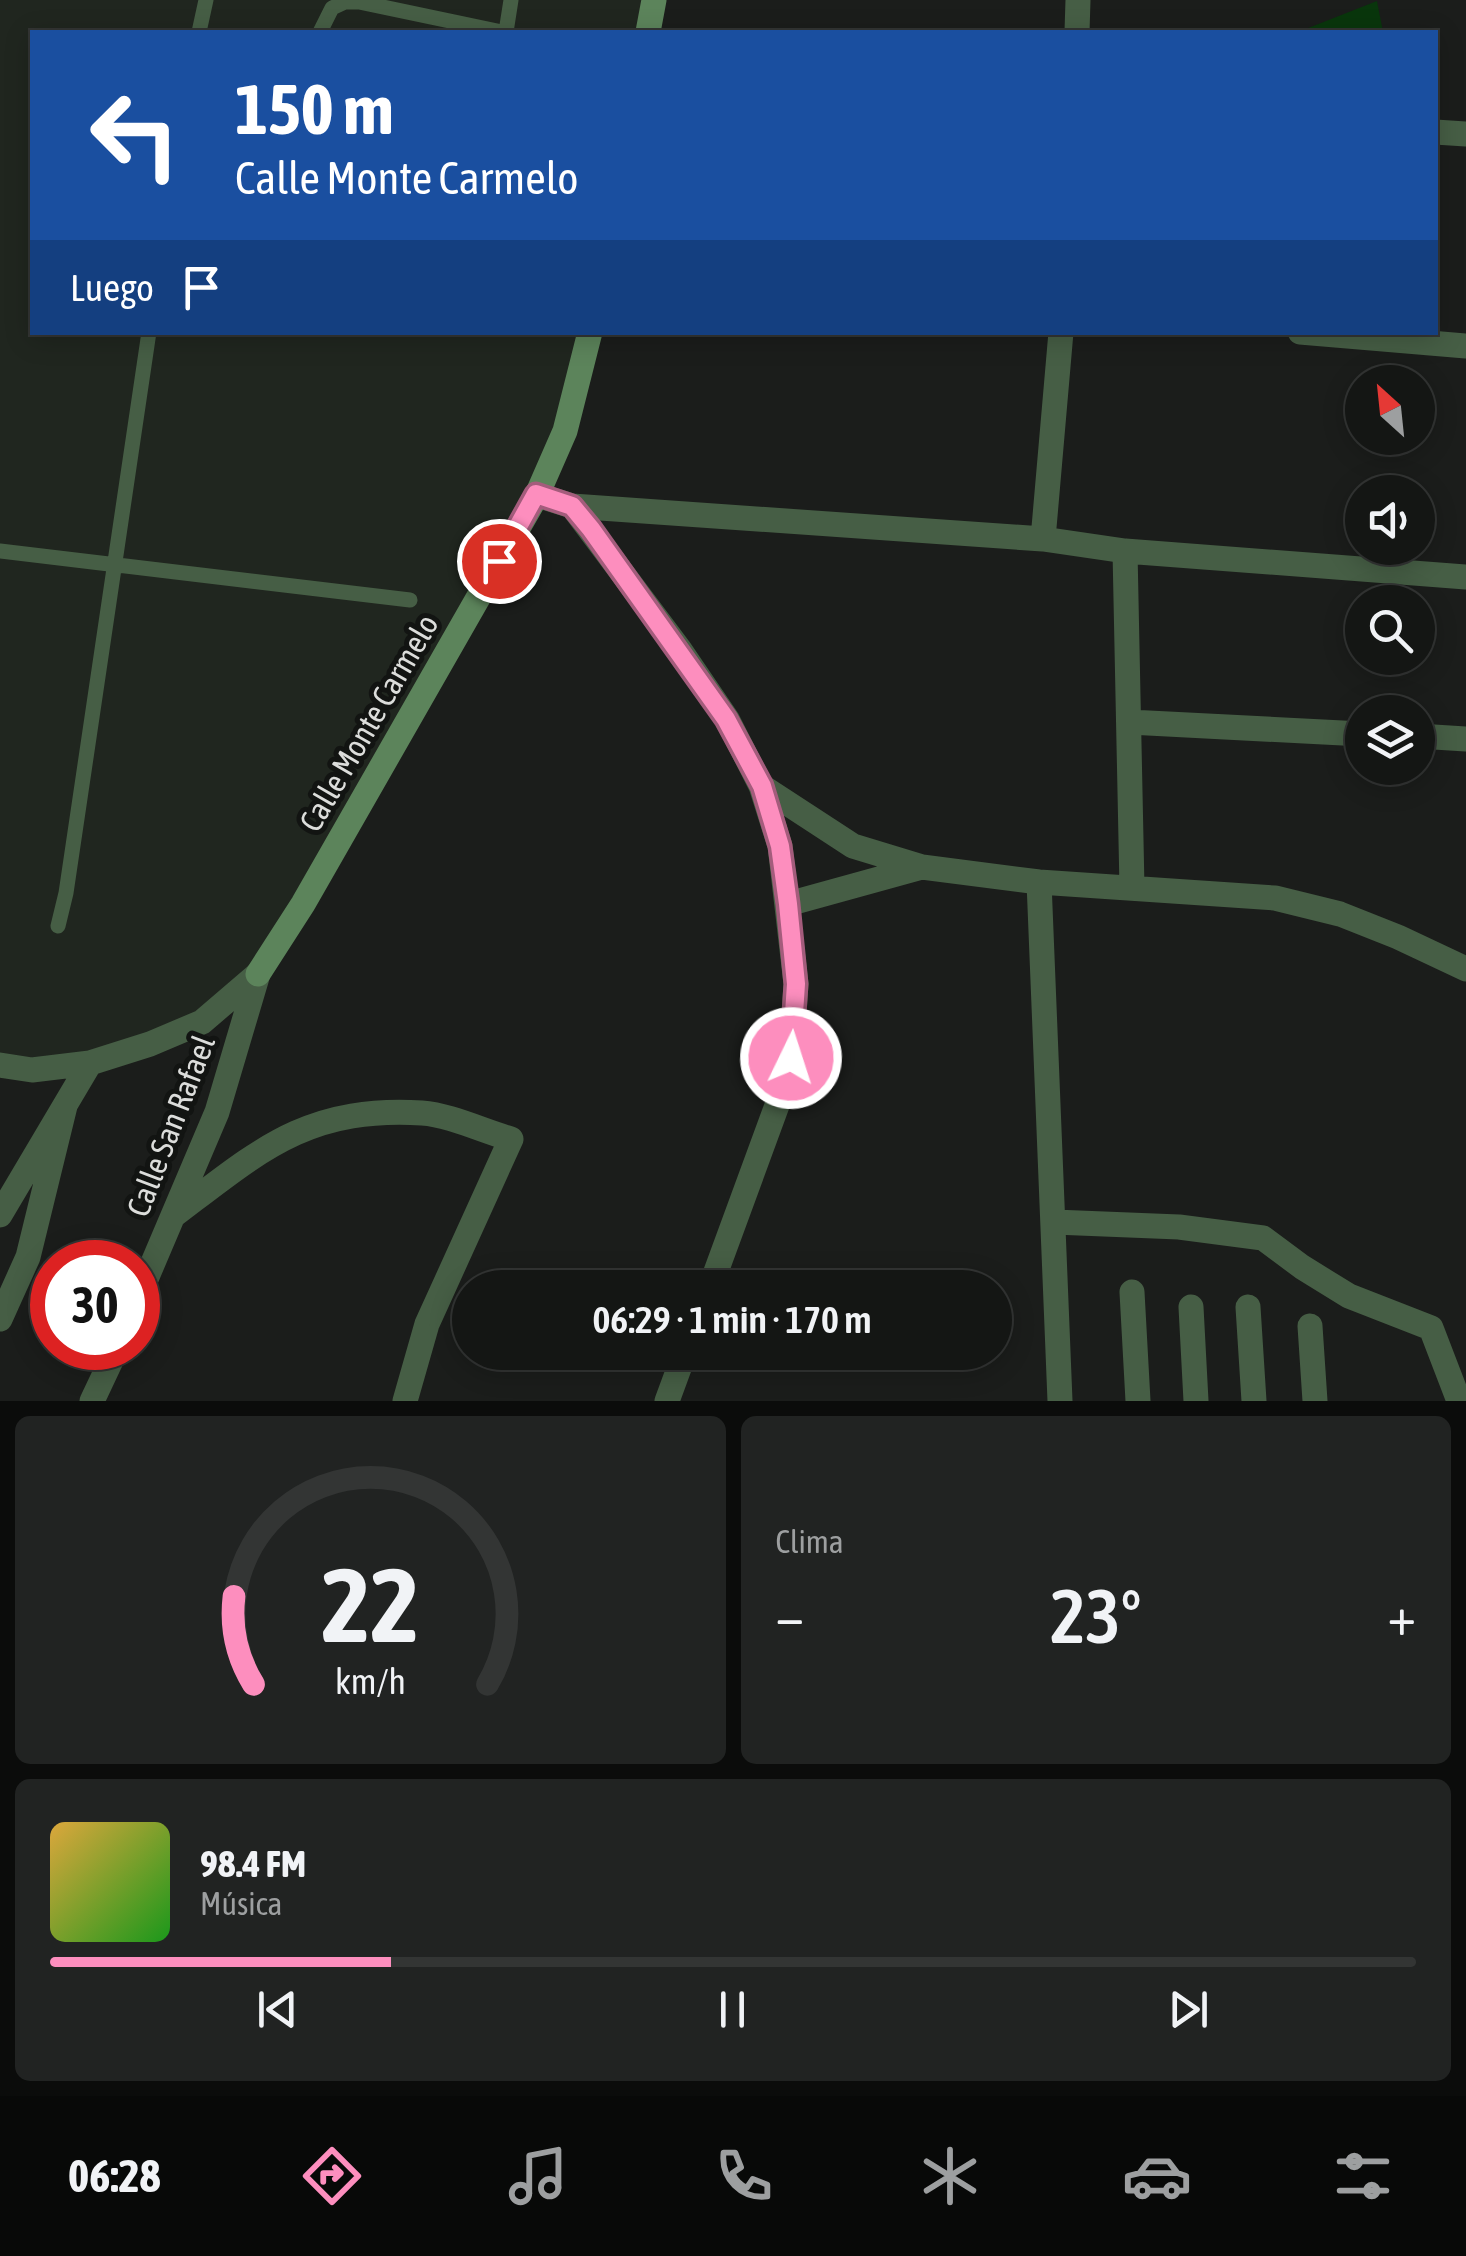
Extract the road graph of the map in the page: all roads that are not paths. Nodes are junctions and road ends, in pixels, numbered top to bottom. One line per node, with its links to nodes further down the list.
1 (206, 0): 5 (lane)
2 (511, 0): 8 (lane)
3 (654, 0): 9 (street)
4 (1078, 0): 10 (street)
5 (199, 30)
6 (321, 30): 7 (lane)
7 (494, 30)
8 (504, 30)
9 (648, 30)
10 (1077, 30)
11 (1438, 132): 12 (street)
12 (1466, 134)
13 (150, 335): 23 (lane)
14 (589, 335): 18 (street, Calle Monte Carmelo)
15 (1061, 335): 20 (street)
16 (1336, 335): 17 (street)
17 (1466, 346)
18 (536, 494): 19 (street); 37 (street, Calle Monte Carmelo)
19 (572, 506): 20 (street); 30 (street)
20 (1043, 538): 22 (street)
21 (0, 550): 23 (lane)
22 (1126, 550): 24 (street); 26 (street)
23 (113, 566): 25 (lane); 35 (lane)
24 (1466, 577)
25 (410, 600)
26 (1129, 722): 27 (street); 33 (street)
27 (1345, 733)
28 (1435, 737): 29 (street)
29 (1466, 739)
30 (762, 786): 31 (street); 34 (street)
31 (922, 867): 32 (street); 34 (street)
32 (1038, 882): 33 (street); 43 (street)
33 (1132, 888): 36 (street)
34 (788, 904): 45 (street)
35 (58, 926)
36 (1466, 969)
37 (258, 974): 38 (street); 42 (street, Calle San Rafael)
38 (90, 1063): 39 (street); 40 (street)
39 (0, 1064)
40 (65, 1106): 41 (street); 49 (street)
41 (0, 1215)
42 (173, 1216): 44 (street, Calle San Rafael); 54 (street)
43 (1054, 1222): 56 (street); 61 (street)
44 (160, 1246)
45 (717, 1270)
46 (1132, 1292): 57 (street)
47 (1192, 1307): 58 (street)
48 (1248, 1307): 59 (street)
49 (0, 1320)
50 (1310, 1326): 60 (street)
51 (107, 1370): 53 (street)
52 (679, 1370): 55 (street)
53 (95, 1399)
54 (405, 1401)
55 (668, 1401)
56 (1060, 1401)
57 (1138, 1401)
58 (1196, 1401)
59 (1254, 1401)
60 (1314, 1401)
61 (1459, 1401)

